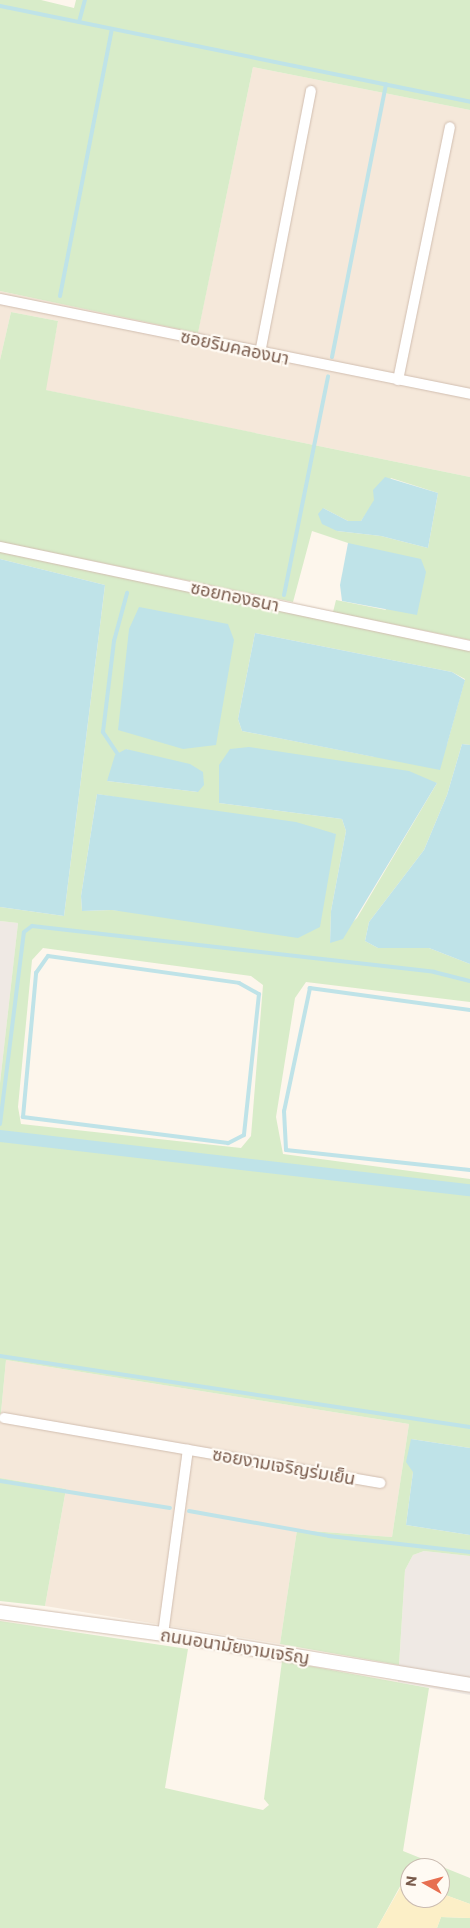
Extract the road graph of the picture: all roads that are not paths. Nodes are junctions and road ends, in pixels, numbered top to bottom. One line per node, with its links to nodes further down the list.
1 (311, 91): 4 (street)
2 (450, 128): 5 (street)
3 (0, 299): 4 (street, ซอยริมคลองนา)
4 (260, 353): 5 (street, ซอยริมคลองนา)
5 (398, 380): 6 (street, ซอยริมคลองนา)
6 (470, 394)
7 (0, 546): 8 (street, ซอยทองธนา)
8 (470, 646)
9 (4, 1418): 10 (street, ซอยงามเจริญร่มเย็น)
10 (188, 1450): 11 (street, ซอยงามเจริญร่มเย็น); 13 (street, ซอยงามเจริญร่มเย็น)
11 (380, 1483)
12 (0, 1612): 13 (street, ถนนอนามัยงามเจริญ)
13 (164, 1634): 14 (street, ถนนอนามัยงามเจริญ)
14 (470, 1685)

